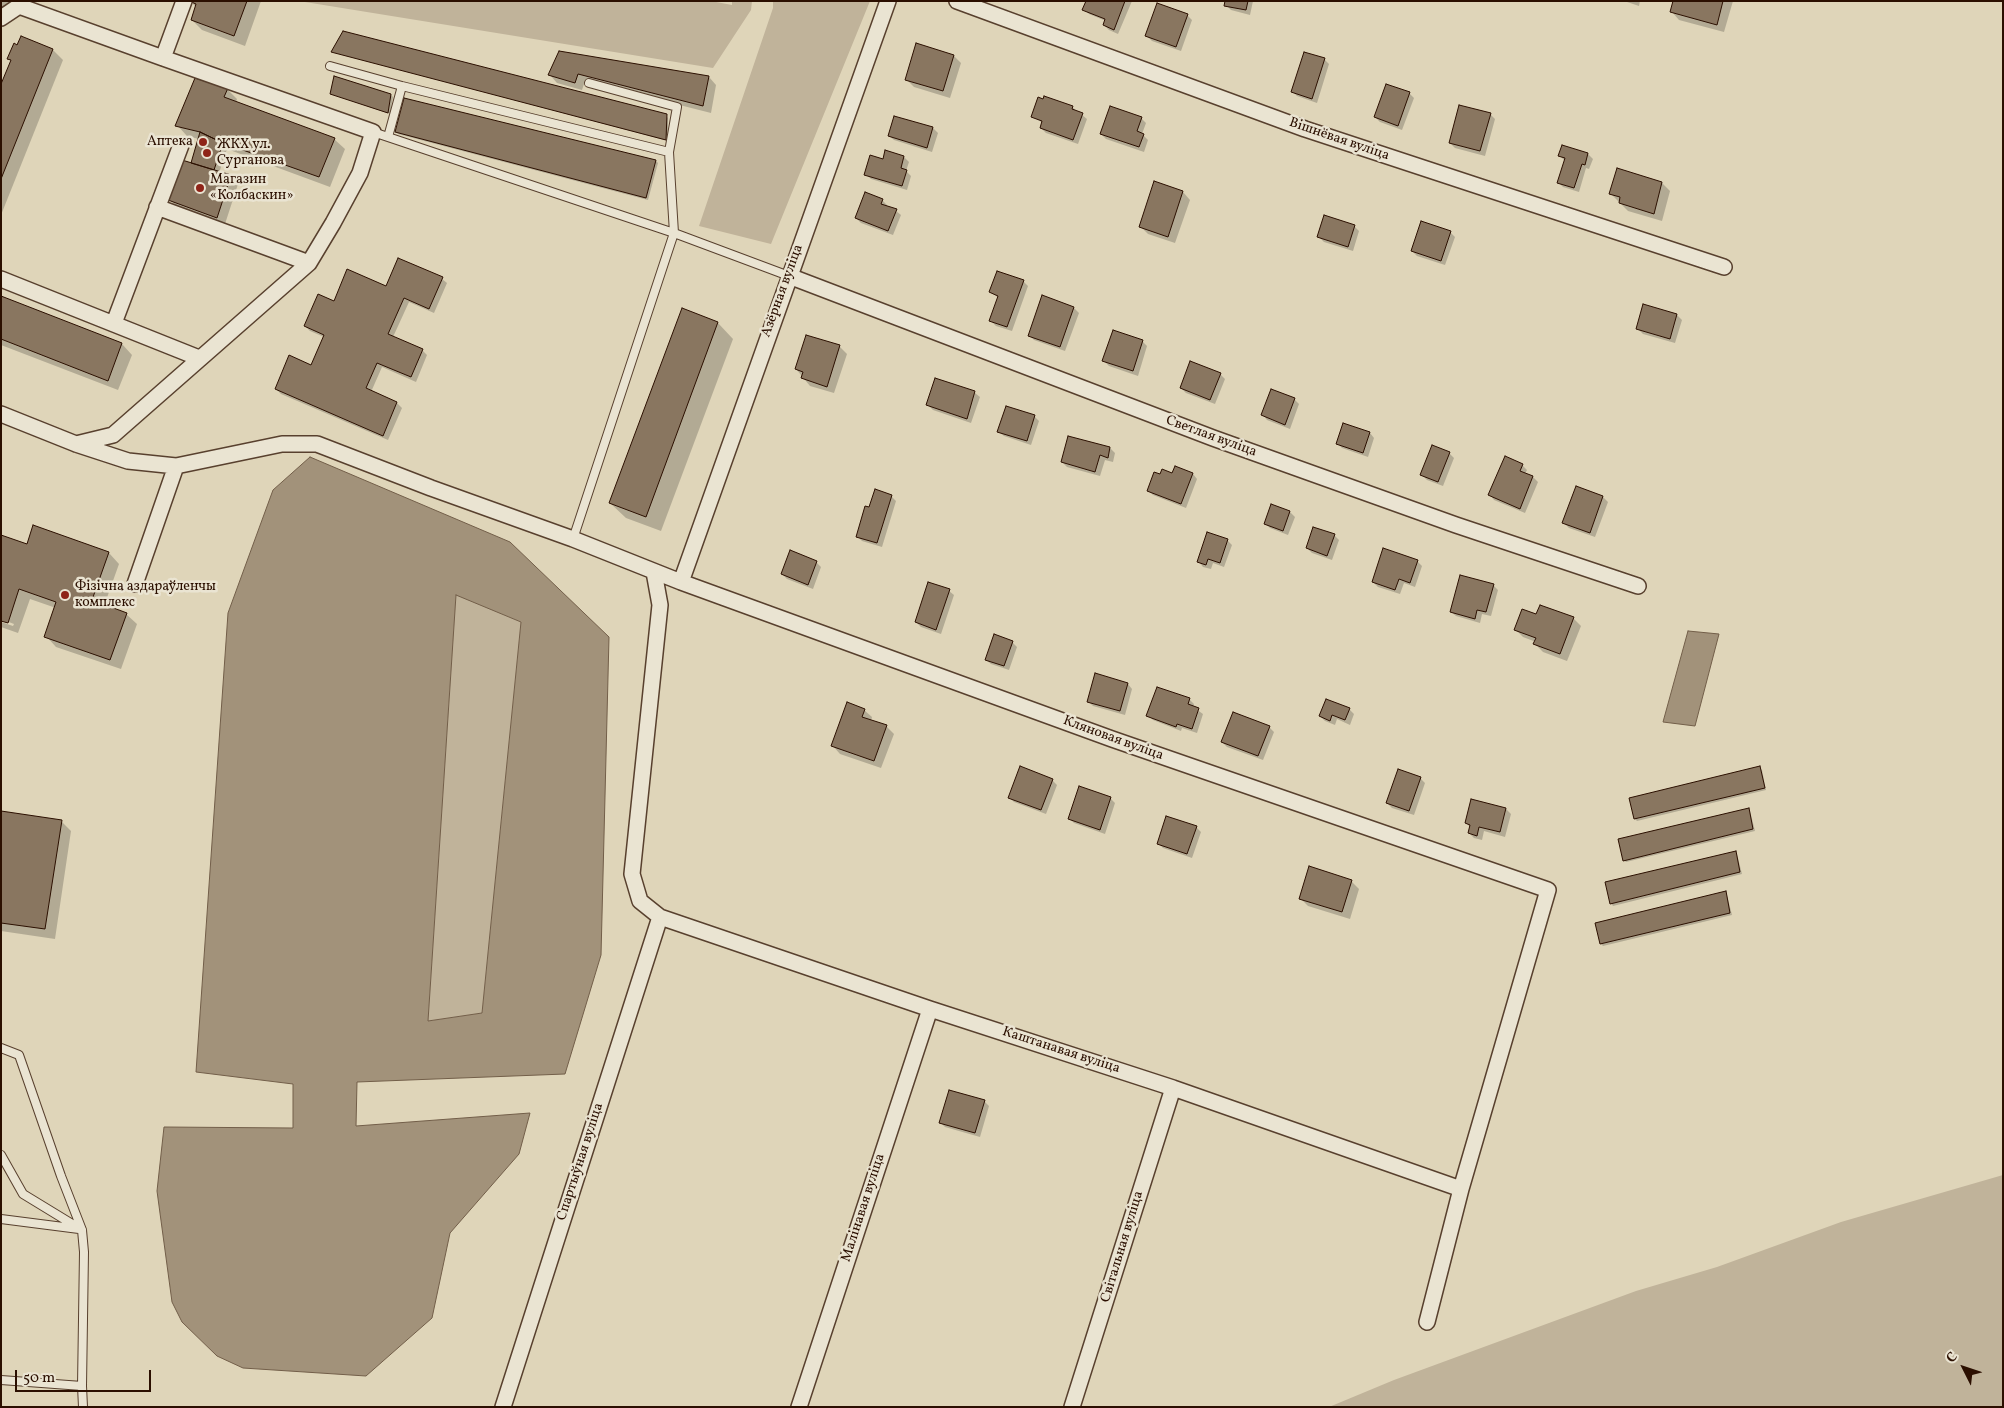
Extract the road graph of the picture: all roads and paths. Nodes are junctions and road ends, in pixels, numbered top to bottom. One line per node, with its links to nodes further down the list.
1 (5, 1): 5 (street)
2 (184, 1): 7 (street)
3 (888, 1): 19 (street, Азёрная вуліца)
4 (957, 1): 18 (street, Вішнёвая вуліца)
5 (1, 10)
6 (1, 18): 7 (street)
7 (163, 58): 11 (street)
8 (330, 66): 10 (lane)
9 (589, 83): 14 (lane)
10 (402, 86): 12 (lane); 14 (lane)
11 (373, 132): 12 (lane); 17 (street)
12 (388, 137): 16 (lane)
13 (181, 144): 15 (street)
14 (669, 152): 16 (lane)
15 (157, 207): 17 (street); 21 (street)
16 (674, 234): 19 (lane); 26 (lane)
17 (309, 263): 22 (street)
18 (1724, 267)
19 (789, 276): 28 (street, Азёрная вуліца); 30 (street, Светлая вуліца)
20 (1, 279): 21 (street)
21 (114, 323): 22 (street)
22 (199, 358): 24 (street)
23 (1, 414): 24 (street, Кляновая вуліца)
24 (76, 444): 25 (street, Кляновая вуліца)
25 (176, 466): 26 (street, Кляновая вуліца); 29 (street)
26 (573, 539): 27 (street, Кляновая вуліца)
27 (654, 572): 28 (street, Кляновая вуліца); 31 (street)
28 (681, 582): 36 (street, Кляновая вуліца)
29 (135, 584)
30 (1638, 586)
31 (660, 917): 32 (street, Каштанавая вуліца); 43 (street, Спартыўная вуліца)
32 (930, 1008): 34 (street, Каштанавая вуліца); 44 (street, Малінавая вуліца)
33 (1, 1048): 38 (lane)
34 (1173, 1088): 36 (street, Каштанавая вуліца); 45 (street, Світальная вуліца)
35 (1, 1155): 38 (lane)
36 (1461, 1189): 39 (street)
37 (1, 1219): 38 (lane)
38 (82, 1230): 41 (lane)
39 (1427, 1322)
40 (1, 1380): 41 (lane)
41 (82, 1386): 42 (lane)
42 (83, 1407)
43 (503, 1407)
44 (799, 1407)
45 (1072, 1407)

